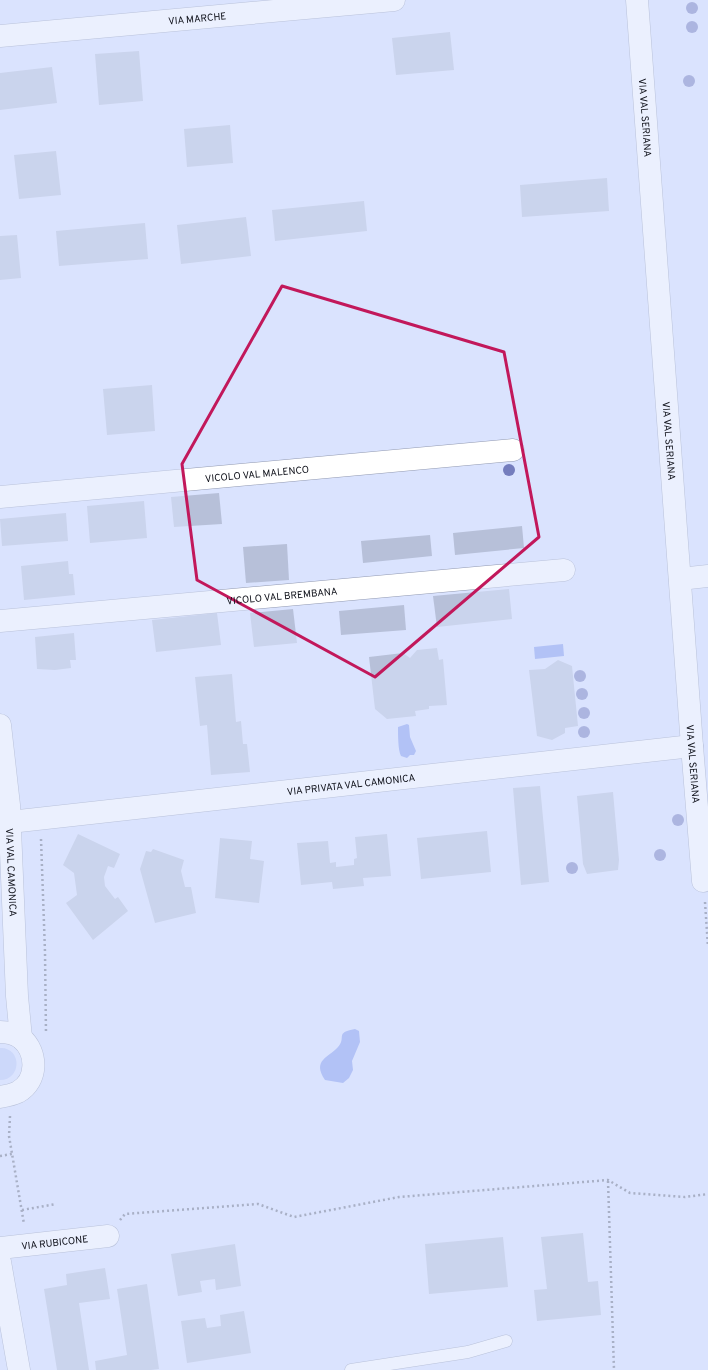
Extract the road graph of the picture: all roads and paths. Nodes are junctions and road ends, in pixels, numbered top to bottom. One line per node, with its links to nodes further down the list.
1 (394, 0): 3 (street, VIA MARCHE)
2 (637, 0): 9 (street, VIA VAL SERIANA)
3 (372, 1): 4 (street, VIA MARCHE)
4 (0, 36)
5 (513, 450): 6 (street, VICOLO VAL MALENCO)
6 (0, 497)
7 (564, 570): 10 (street, VICOLO VAL BREMBANA)
8 (708, 576): 9 (street)
9 (680, 579): 12 (street, VIA VAL SERIANA)
10 (0, 621)
11 (0, 725): 13 (street, VIA VAL CAMONICA)
12 (692, 746): 14 (street, VIA PRIVATA VAL CAMONICA); 16 (street, VIA VAL SERIANA)
13 (3, 763): 15 (street, VIA VAL CAMONICA)
14 (40, 819): 15 (street, VIA PRIVATA VAL CAMONICA); 18 (path)
15 (10, 822): 19 (street, VIA VAL CAMONICA)
16 (703, 881): 17 (path)
17 (708, 946)
18 (45, 952)
19 (17, 996): 20 (street, VIA VAL CAMONICA); 21 (street, VIA VAL CAMONICA)
20 (0, 1032): 21 (street)
21 (21, 1038): 22 (street)
22 (0, 1097)
23 (12, 1154): 24 (path)
24 (0, 1156)
25 (608, 1180): 26 (path); 29 (path); 35 (path)
26 (708, 1194)
27 (56, 1204): 28 (path)
28 (22, 1210)
29 (108, 1236): 30 (street, VIA RUBICONE)
30 (0, 1248)
31 (0, 1262): 33 (street)
32 (506, 1342): 34 (lane)
33 (19, 1370)
34 (351, 1370)
35 (614, 1370)

